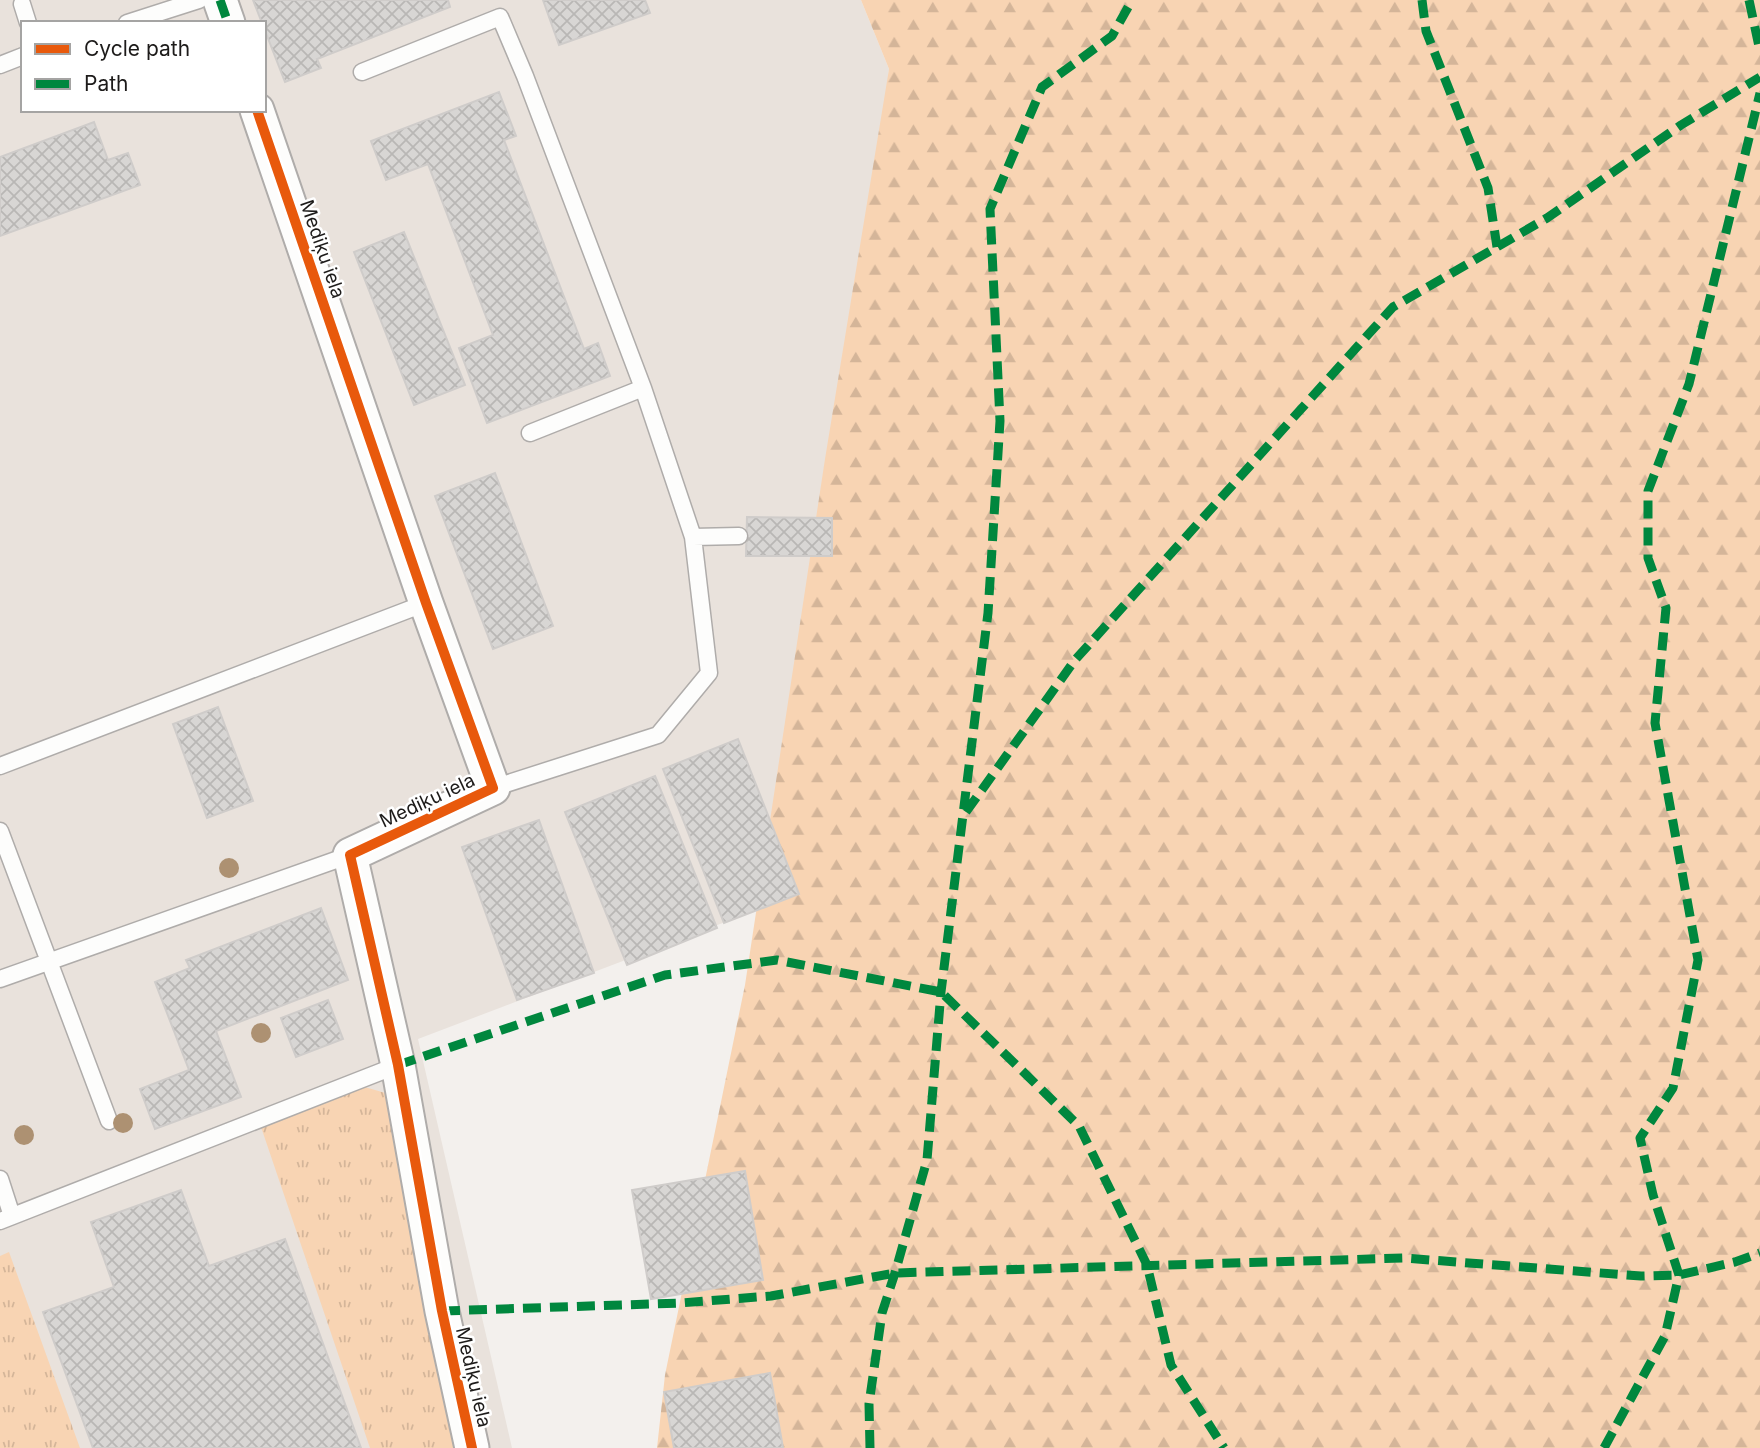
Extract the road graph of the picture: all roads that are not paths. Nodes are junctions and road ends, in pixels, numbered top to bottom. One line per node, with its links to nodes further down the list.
1 (199, 0): 6 (lane)
2 (220, 0): 7 (street)
3 (22, 4): 5 (lane)
4 (500, 8): 10 (lane); 12 (lane)
5 (27, 21)
6 (133, 21)
7 (227, 21)
8 (21, 58): 9 (lane)
9 (0, 65)
10 (362, 72)
11 (258, 112): 16 (street, Mediķu iela)
12 (643, 388): 13 (lane); 15 (lane)
13 (530, 433)
14 (739, 536): 15 (lane)
15 (693, 537): 18 (lane)
16 (426, 603): 17 (lane); 18 (street, Mediķu iela)
17 (0, 766)
18 (493, 788): 20 (street, Mediķu iela)
19 (0, 831): 21 (lane)
20 (350, 855): 21 (lane); 23 (street, Mediķu iela)
21 (50, 960): 22 (lane); 24 (lane)
22 (0, 979)
23 (398, 1065): 26 (lane); 27 (street, Mediķu iela)
24 (108, 1121)
25 (0, 1179): 26 (lane)
26 (6, 1219)
27 (472, 1448)

